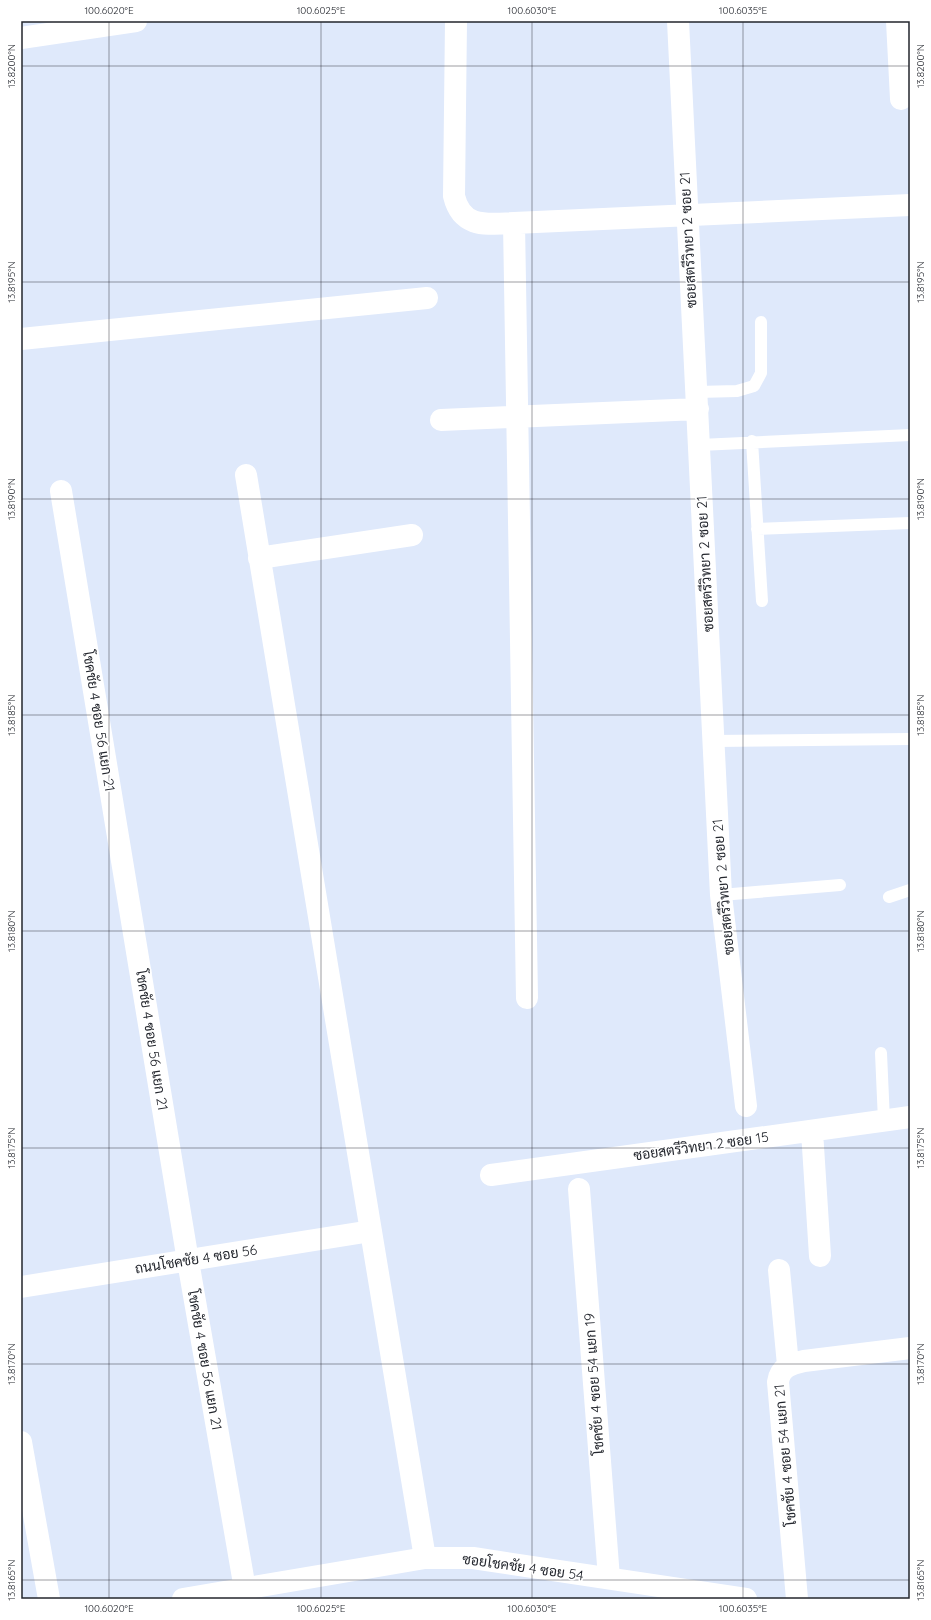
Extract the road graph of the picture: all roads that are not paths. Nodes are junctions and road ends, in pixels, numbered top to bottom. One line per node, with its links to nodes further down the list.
1 (136, 21): 5 (street)
2 (456, 21): 9 (street)
3 (678, 21): 8 (street, ซอยสตรีวิทยา 2 ซอย 21)
4 (896, 21): 6 (street)
5 (21, 38)
6 (901, 99)
7 (910, 205): 8 (street)
8 (687, 216): 9 (street); 13 (street, ซอยสตรีวิทยา 2 ซอย 21)
9 (514, 223): 14 (street)
10 (427, 298): 12 (street)
11 (761, 322): 13 (lane)
12 (21, 339)
13 (697, 401): 14 (street); 18 (street, ซอยสตรีวิทยา 2 ซอย 21)
14 (517, 417): 15 (street); 32 (street)
15 (441, 420)
16 (910, 435): 17 (lane)
17 (752, 441): 18 (lane); 22 (lane)
18 (700, 445): 27 (street, ซอยสตรีวิทยา 2 ซอย 21)
19 (246, 475): 24 (street)
20 (61, 491): 42 (street, โชคชัย 4 ซอย 56 แยก 21)
21 (910, 523): 22 (lane)
22 (757, 529): 25 (lane)
23 (412, 535): 24 (street)
24 (259, 558): 40 (street)
25 (762, 601)
26 (910, 739): 27 (lane)
27 (713, 741): 30 (street, ซอยสตรีวิทยา 2 ซอย 21)
28 (840, 885): 30 (lane)
29 (910, 890): 31 (lane)
30 (721, 895): 34 (street, ซอยสตรีวิทยา 2 ซอย 21)
31 (889, 897)
32 (527, 998)
33 (881, 1053): 36 (lane)
34 (746, 1106)
35 (910, 1117): 36 (street, ซอยสตรีวิทยา 2 ซอย 15)
36 (884, 1121): 37 (street, ซอยสตรีวิทยา 2 ซอย 15)
37 (812, 1131): 38 (street, ซอยสตรีวิทยา 2 ซอย 15); 41 (street)
38 (492, 1175)
39 (579, 1189): 49 (street, โชคชัย 4 ซอย 54 แยก 19)
40 (372, 1231): 42 (street, ถนนโชคชัย 4 ซอย 56); 48 (street)
41 (820, 1256)
42 (188, 1261): 44 (street, ถนนโชคชัย 4 ซอย 56); 50 (street, โชคชัย 4 ซอย 56 แยก 21)
43 (779, 1270): 46 (street)
44 (21, 1287)
45 (910, 1348): 46 (street, โชคชัย 4 ซอย 54 แยก 21)
46 (788, 1365): 54 (street, โชคชัย 4 ซอย 54 แยก 21)
47 (21, 1442): 51 (street)
48 (425, 1558): 49 (street, ซอยโชคชัย 4 ซอย 54); 50 (street, ซอยโชคชัย 4 ซอย 54)
49 (609, 1578): 53 (street, ซอยโชคชัย 4 ซอย 54)
50 (245, 1589): 52 (street, ซอยโชคชัย 4 ซอย 54)
51 (49, 1599)
52 (183, 1599)
53 (746, 1599)
54 (797, 1599)

